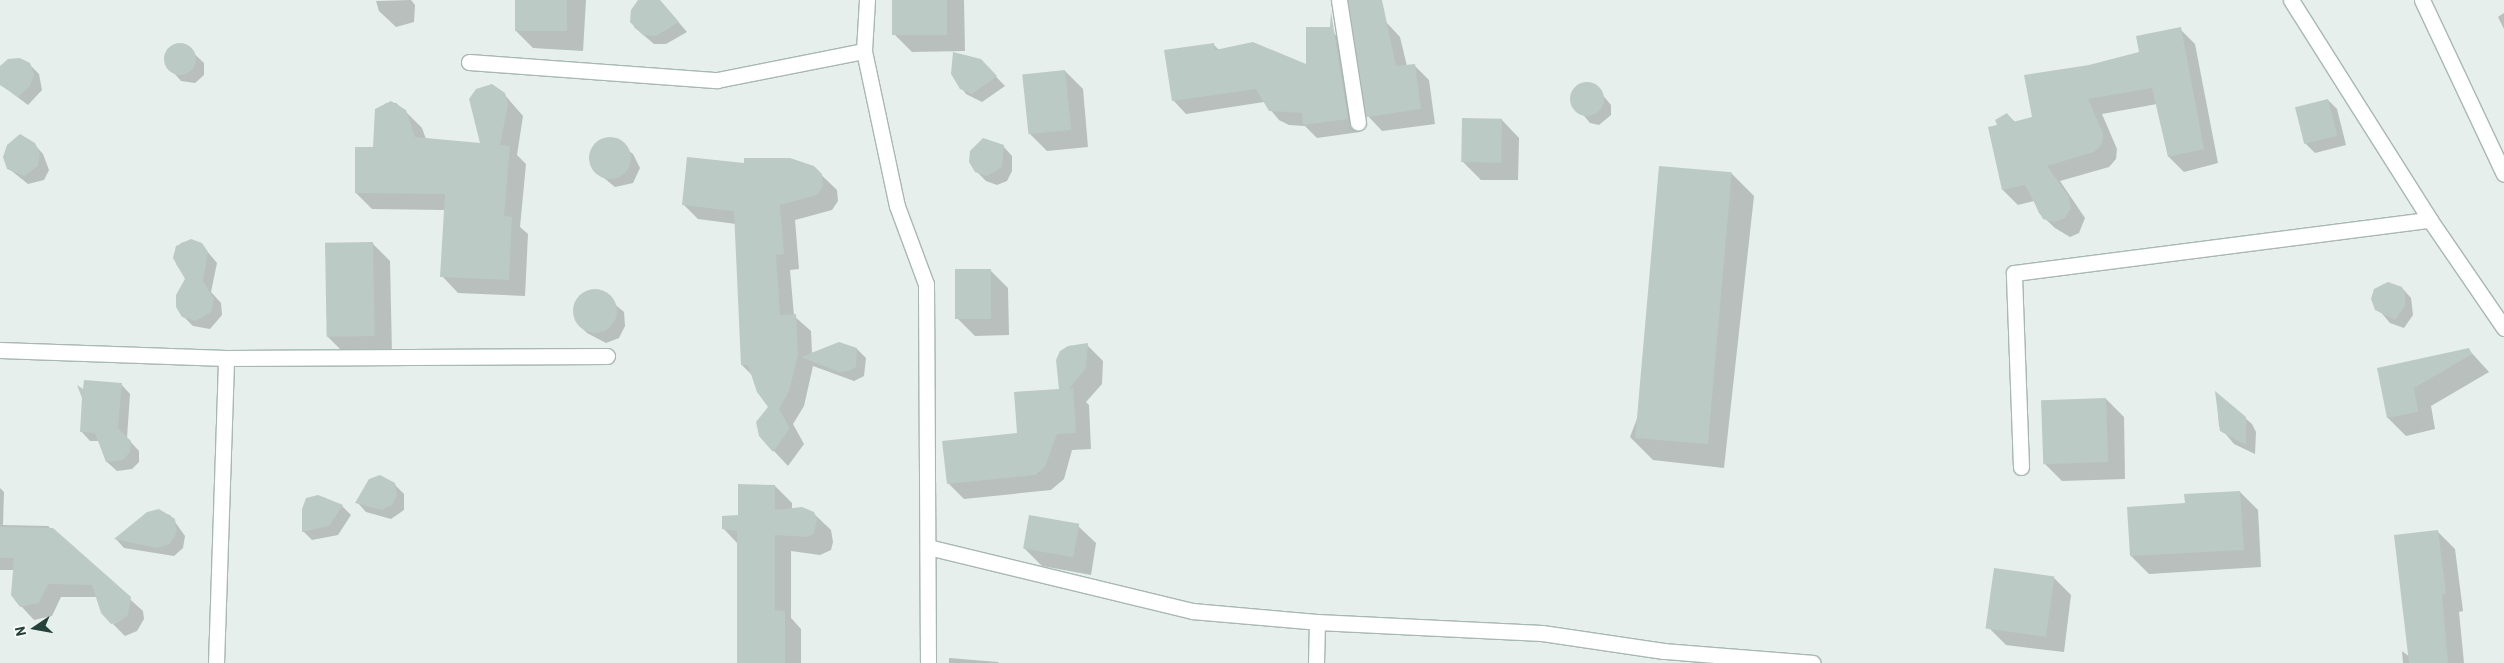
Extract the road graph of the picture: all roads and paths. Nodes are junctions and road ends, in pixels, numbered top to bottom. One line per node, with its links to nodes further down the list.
1 (867, 0): 5 (street)
2 (1339, 0): 7 (street)
3 (2291, 0): 9 (street)
4 (2422, 0): 8 (street)
5 (864, 52): 6 (street); 15 (street)
6 (469, 62)
7 (1358, 123)
8 (2504, 174)
9 (2430, 220): 10 (street); 14 (street)
10 (2504, 328)
11 (0, 350): 13 (street)
12 (607, 356): 13 (street)
13 (226, 358): 18 (street)
14 (2022, 467)
15 (928, 547): 16 (street); 19 (street)
16 (1316, 622): 17 (street); 20 (street)
17 (1663, 657): 21 (street)
18 (216, 663)
19 (928, 663)
20 (1316, 663)
21 (1813, 663)

